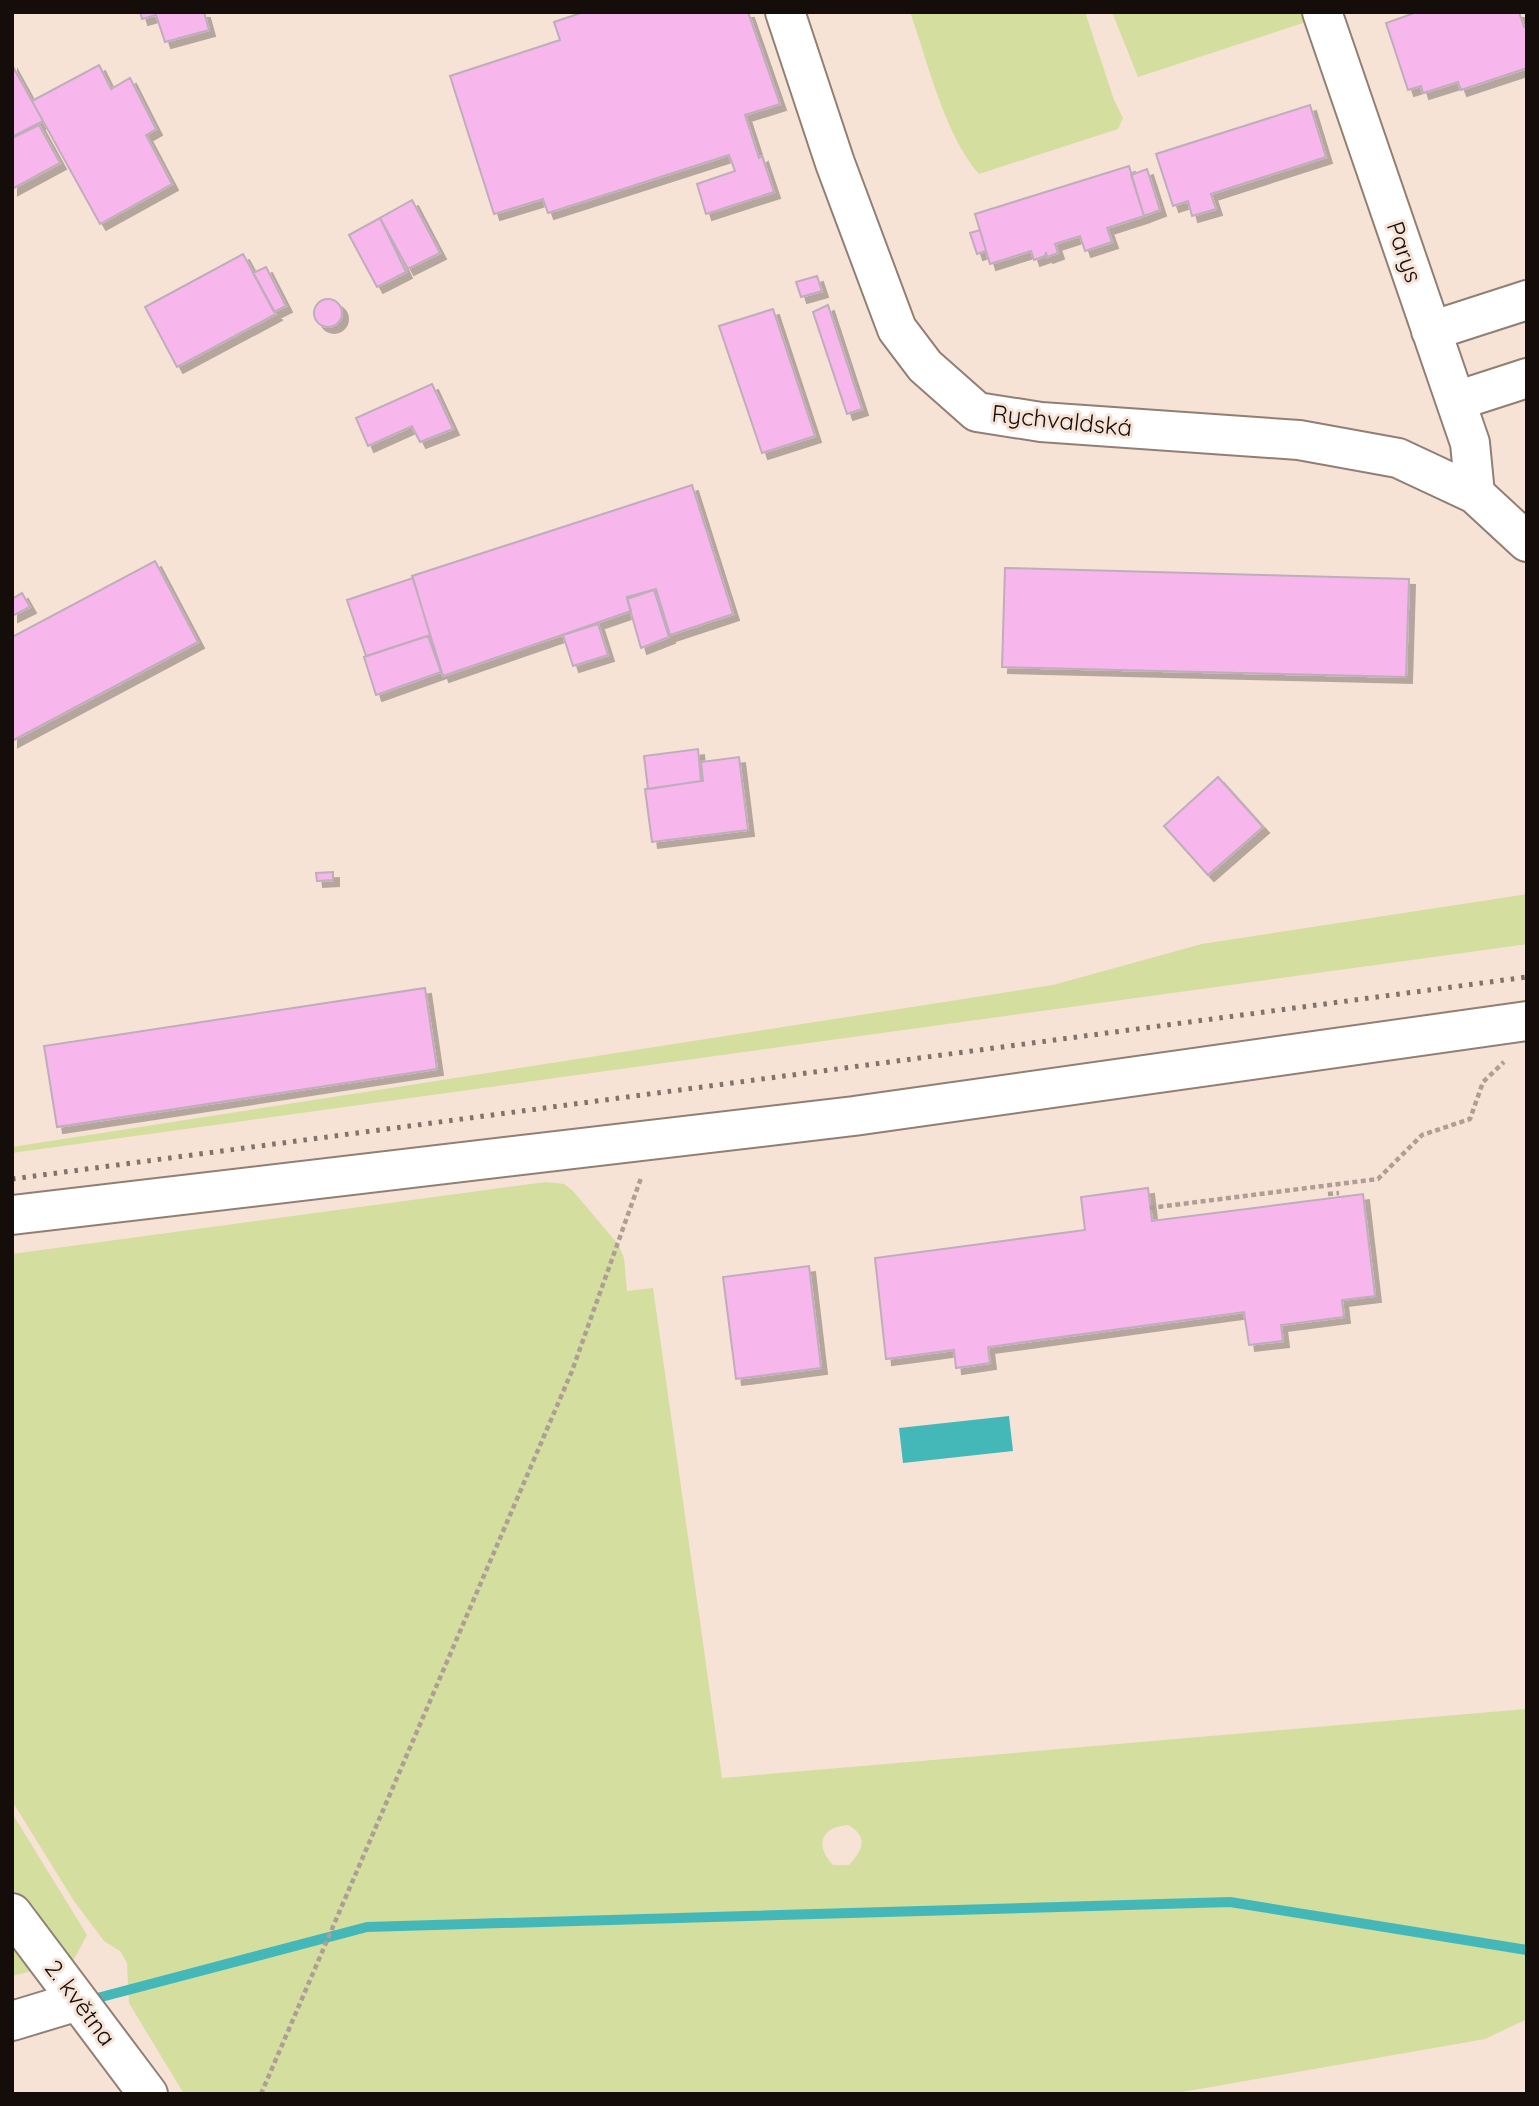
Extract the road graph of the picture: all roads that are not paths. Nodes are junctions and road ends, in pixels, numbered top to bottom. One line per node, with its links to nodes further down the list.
1 (785, 12): 7 (street, Rychvaldská)
2 (1322, 12): 4 (street, Parys)
3 (1527, 300): 4 (street)
4 (1432, 331): 6 (street, Parys)
5 (1527, 378): 6 (street)
6 (1456, 401): 7 (street, Parys)
7 (1475, 494): 8 (street, Rychvaldská)
8 (1527, 542)
9 (1527, 1021): 10 (street)
10 (12, 1215)
11 (12, 1913): 12 (street, 2. května)
12 (78, 2001): 13 (street); 14 (street, 2. května)
13 (12, 2021)
14 (148, 2094)

